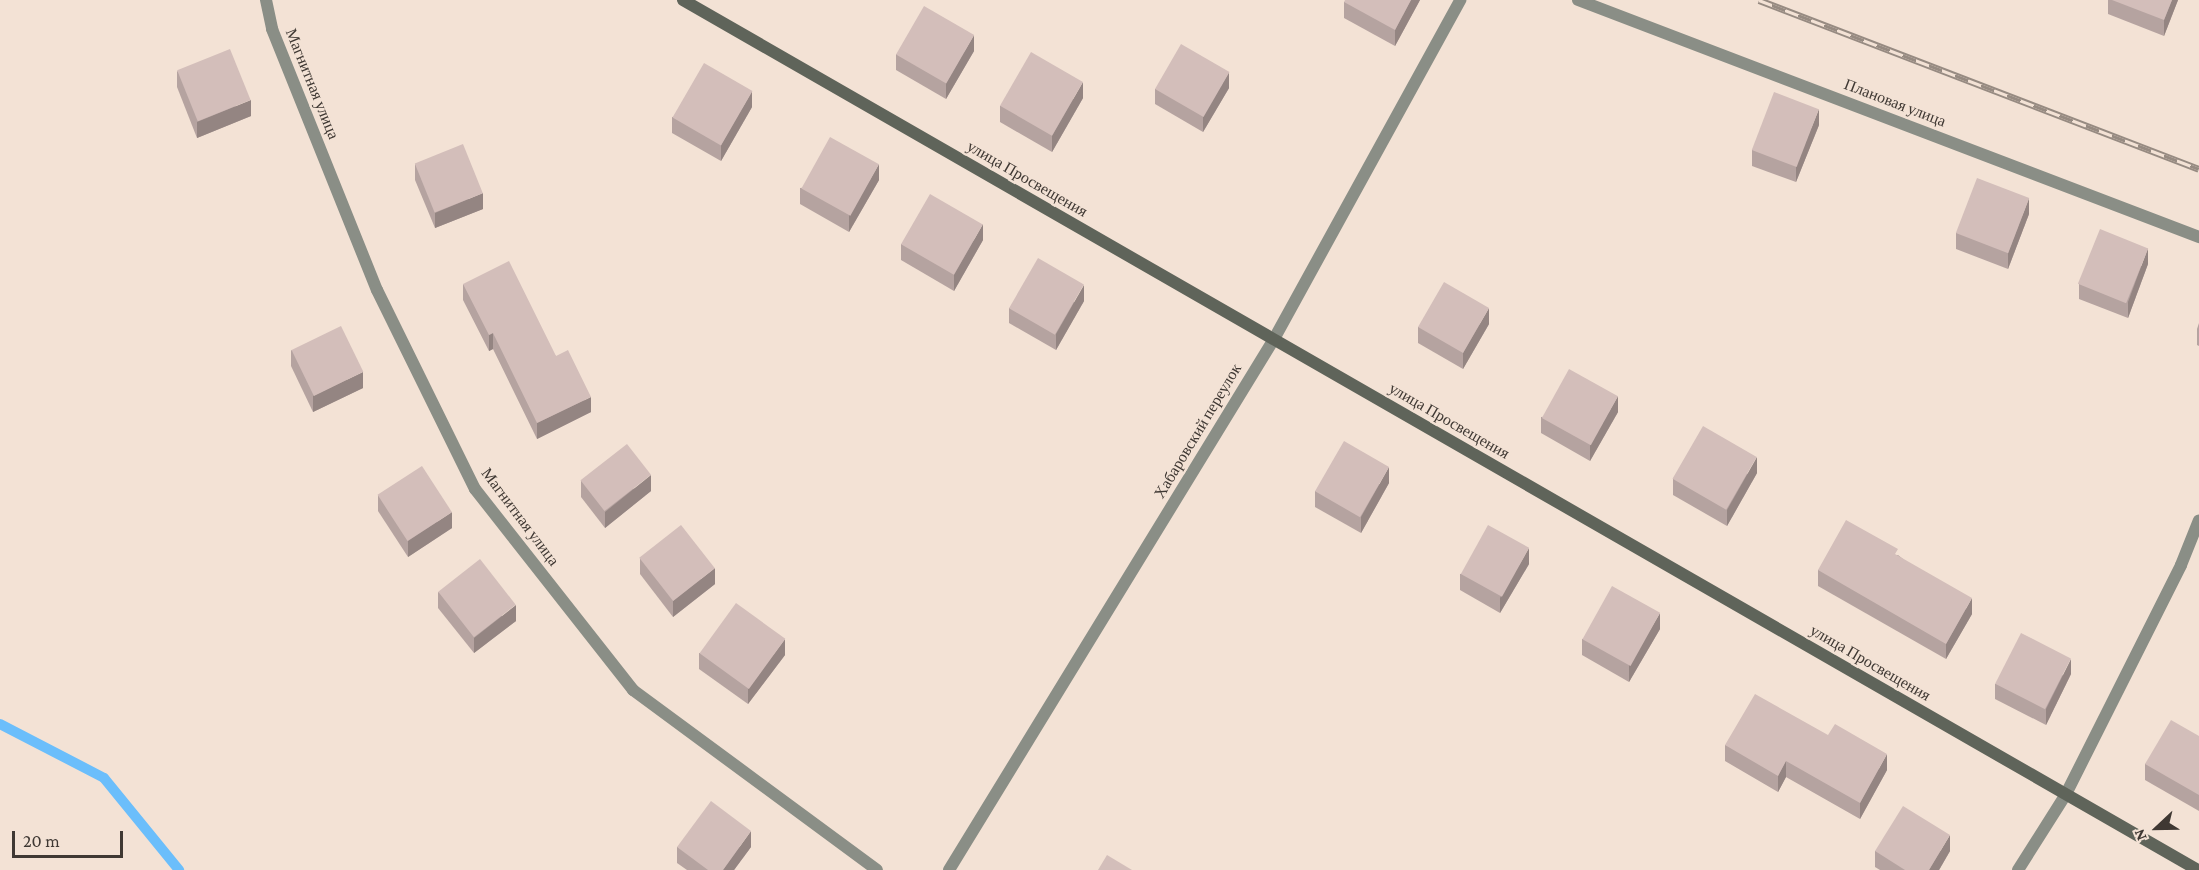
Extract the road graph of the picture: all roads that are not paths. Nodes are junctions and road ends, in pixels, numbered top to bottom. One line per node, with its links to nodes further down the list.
1 (266, 0): 9 (street, Магнитная улица)
2 (683, 0): 6 (street, улица Просвещения)
3 (1460, 0): 6 (street, Хабаровский переулок)
4 (1578, 0): 5 (street, Плановая улица)
5 (2199, 237)
6 (1274, 339): 8 (street, улица Просвещения); 10 (street, Хабаровский переулок)
7 (2199, 520): 8 (street)
8 (2066, 794): 11 (street); 12 (street, улица Просвещения)
9 (877, 870)
10 (949, 870)
11 (2018, 870)
12 (2198, 870)

